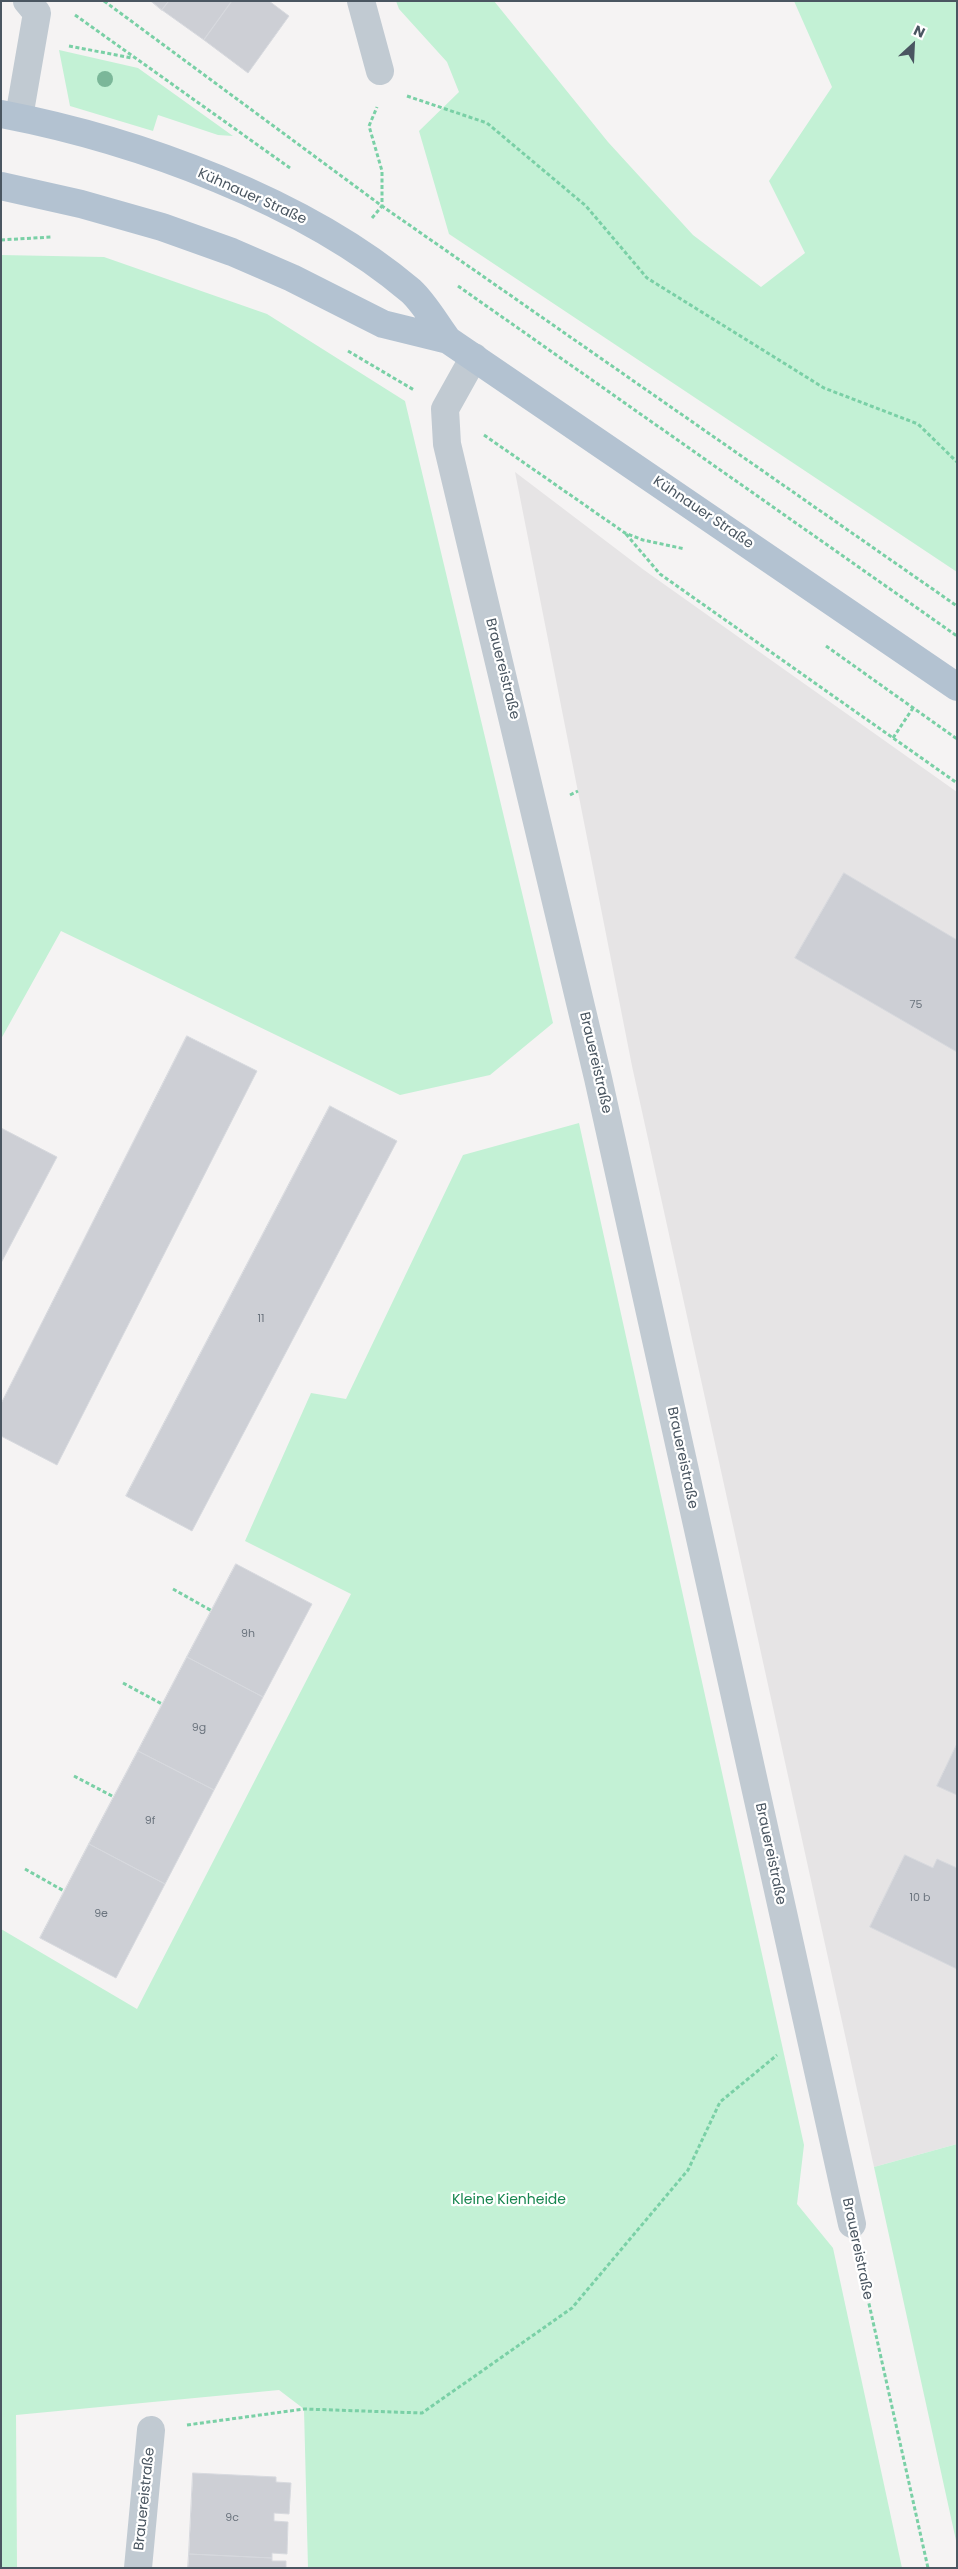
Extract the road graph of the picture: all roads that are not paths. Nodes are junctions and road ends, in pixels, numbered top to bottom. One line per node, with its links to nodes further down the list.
1 (27, 1): 4 (street, Kühnauer Straße)
2 (361, 1): 3 (street)
3 (382, 81)
4 (10, 116): 6 (main road, Kühnauer Straße)
5 (1, 186): 6 (main road, Kühnauer Straße)
6 (448, 340): 7 (main road, Kühnauer Straße)
7 (474, 357): 8 (main road, Kühnauer Straße); 9 (street, Brauereistraße)
8 (957, 687)
9 (852, 2224)
10 (151, 2430): 11 (street, Brauereistraße)
11 (138, 2568)

